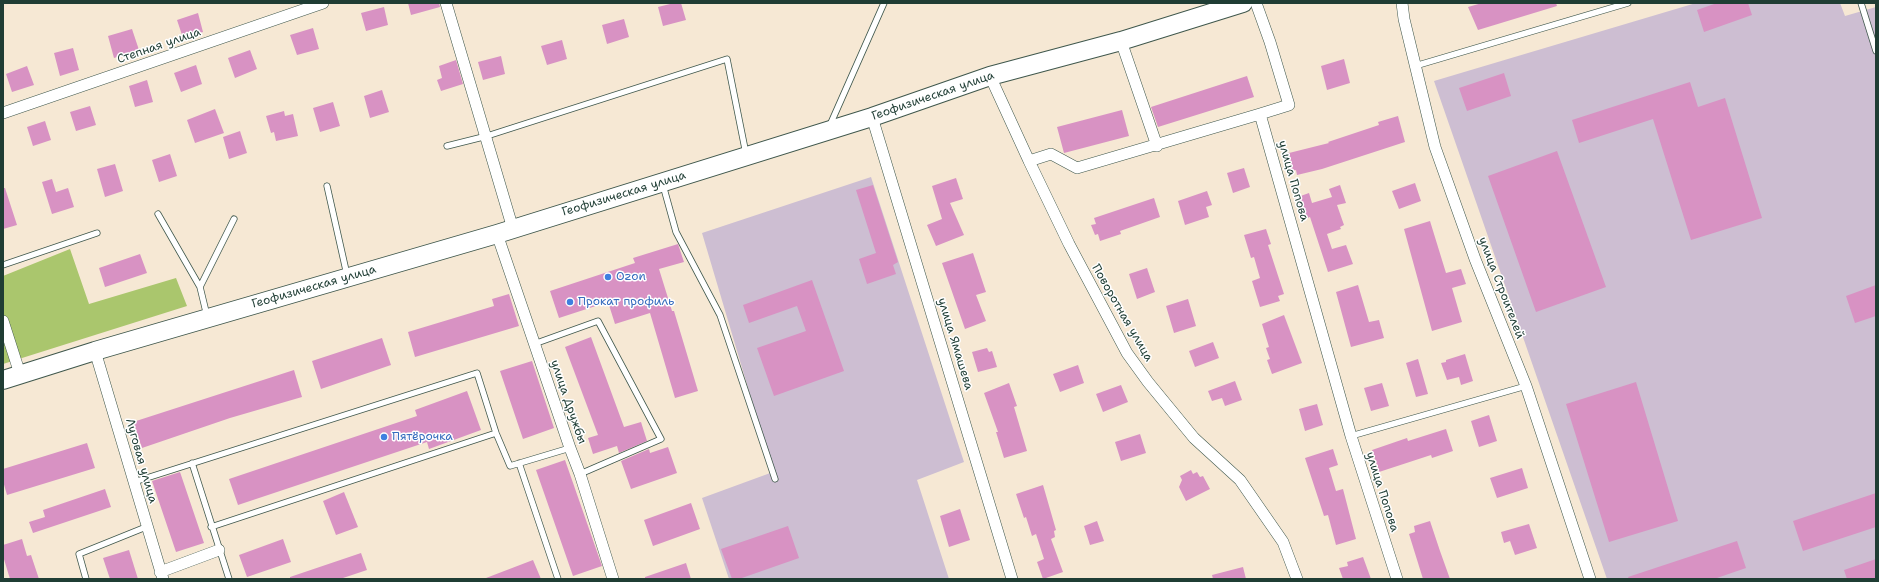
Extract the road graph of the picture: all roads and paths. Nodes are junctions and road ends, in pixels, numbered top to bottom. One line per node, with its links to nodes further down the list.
1 (323, 3): 13 (street, Степная улица)
2 (446, 3): 17 (street, улица Дружбы)
3 (884, 3): 16 (lane)
4 (1243, 3): 9 (main road, Геофизическая улица)
5 (1256, 3): 14 (street)
6 (1402, 3): 11 (street, улица Строителей)
7 (1628, 3): 11 (lane)
8 (1861, 3): 10 (lane)
9 (1121, 40): 12 (main road, Геофизическая улица); 19 (street)
10 (1876, 51)
11 (1415, 66): 36 (street, улица Строителей)
12 (990, 76): 15 (main road, Геофизическая улица); 21 (street)
13 (3, 113)
14 (1260, 114): 19 (street); 38 (street, улица Попова)
15 (872, 117): 16 (main road, Геофизическая улица); 53 (street, улица Ямашева)
16 (828, 131): 20 (main road, Геофизическая улица)
17 (486, 136): 18 (lane); 20 (lane); 26 (street, улица Дружбы)
18 (447, 146)
19 (1157, 146): 21 (street)
20 (746, 156): 22 (main road, Геофизическая улица)
21 (1029, 161): 54 (street, Поворотная улица)
22 (662, 182): 26 (main road, Геофизическая улица); 43 (lane)
23 (327, 186): 29 (lane)
24 (158, 214): 30 (lane)
25 (234, 219): 30 (lane)
26 (505, 231): 29 (main road, Геофизическая улица); 33 (street, улица Дружбы)
27 (97, 233): 28 (lane)
28 (3, 265)
29 (348, 277): 31 (main road, Геофизическая улица)
30 (200, 288): 31 (lane)
31 (208, 318): 34 (main road, Геофизическая улица)
32 (3, 321): 35 (street)
33 (534, 344): 39 (street, улица Дружбы); 42 (lane)
34 (95, 351): 35 (main road, Геофизическая улица); 44 (street, Луговая улица)
35 (11, 377)
36 (1526, 386): 38 (lane); 56 (street, улица Строителей)
37 (496, 433): 40 (lane); 41 (lane); 45 (lane)
38 (1351, 436): 55 (street, улица Попова)
39 (570, 448): 41 (lane); 42 (street, улица Дружбы)
40 (192, 463): 44 (lane); 45 (lane)
41 (519, 463): 51 (lane)
42 (580, 474): 52 (street, улица Дружбы)
43 (775, 479)
44 (133, 482): 46 (street, Луговая улица)
45 (211, 526): 47 (lane)
46 (146, 527): 48 (street, Луговая улица); 49 (lane)
47 (219, 550): 48 (street); 50 (lane)
48 (161, 576)
49 (86, 579)
50 (229, 579)
51 (558, 579)
52 (613, 579)
53 (1012, 579)
54 (1297, 579)
55 (1397, 579)
56 (1590, 579)

